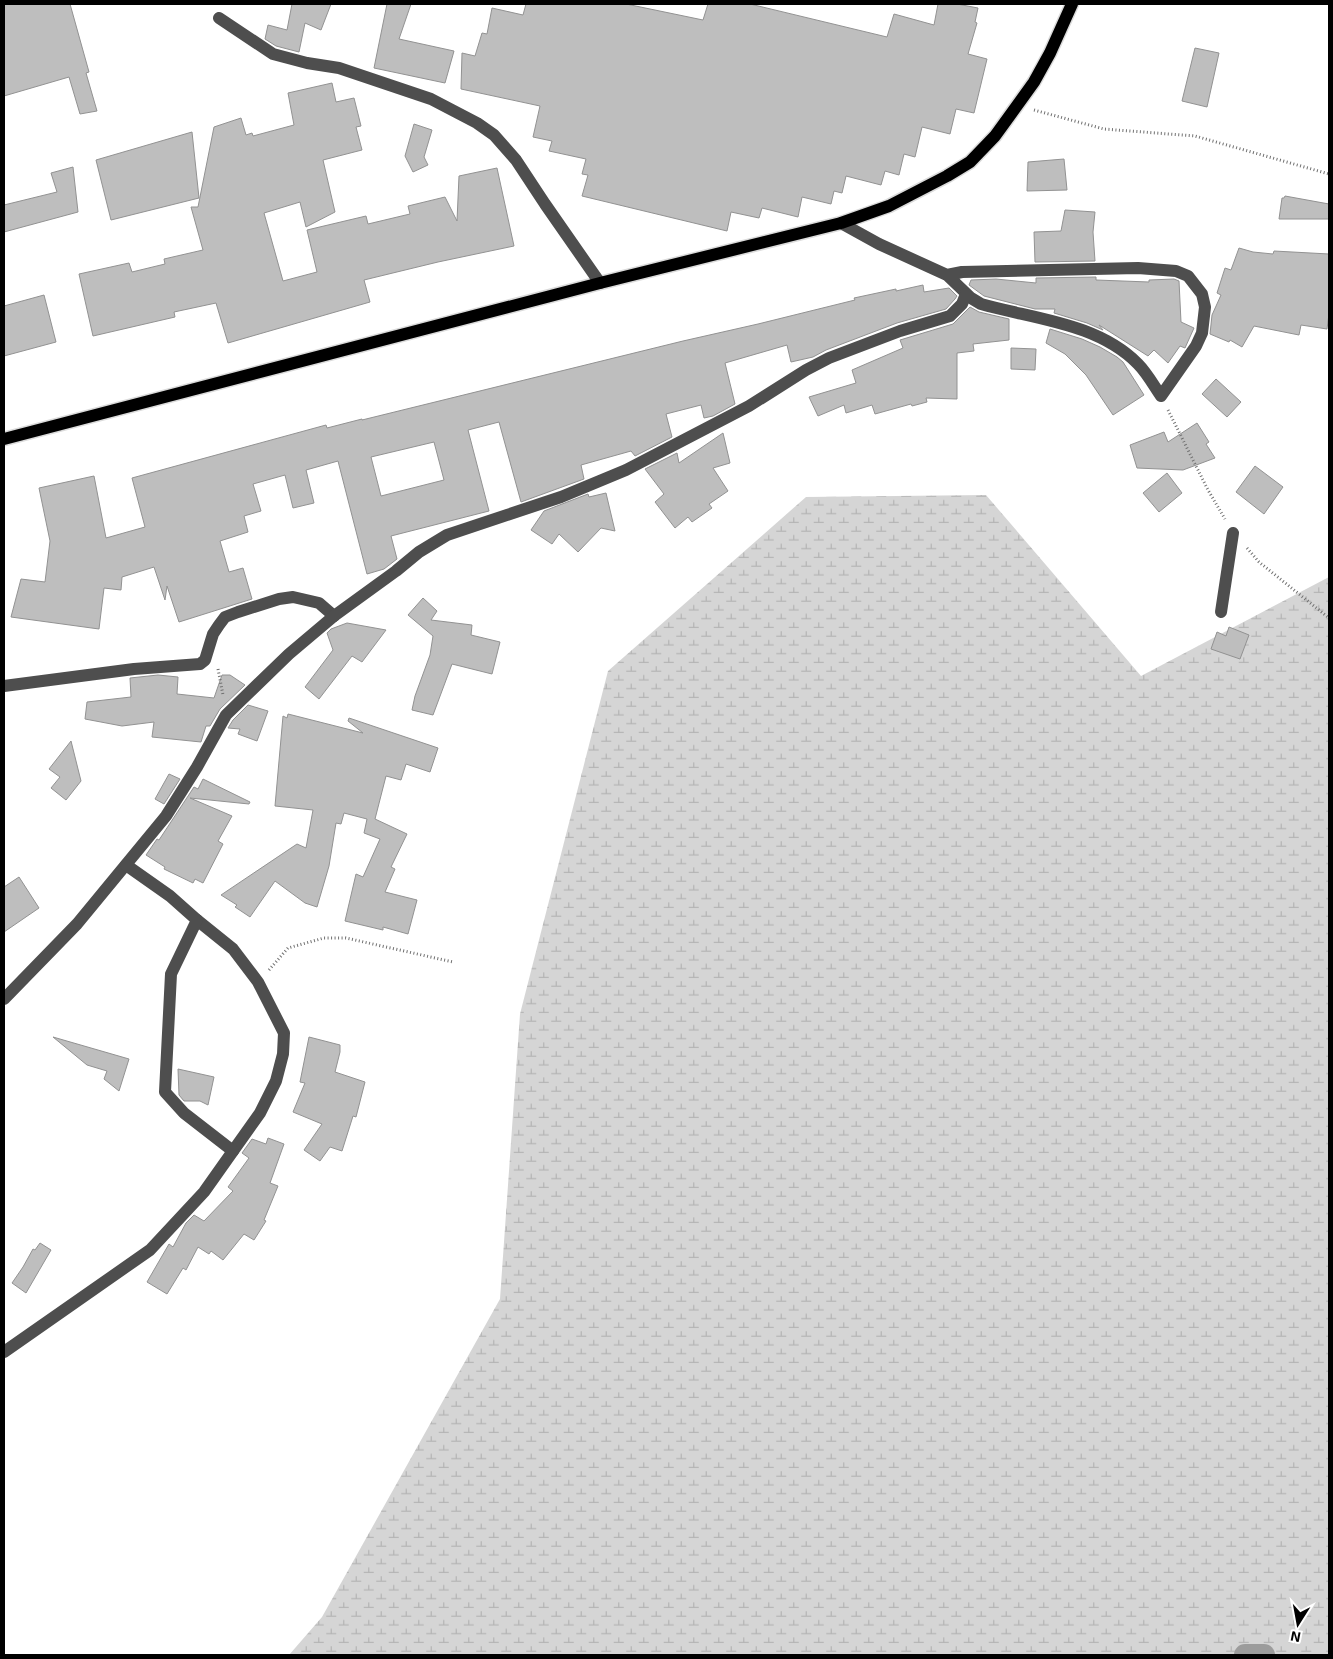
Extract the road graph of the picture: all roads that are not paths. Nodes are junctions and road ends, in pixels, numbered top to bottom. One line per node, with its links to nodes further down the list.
1 (1072, 4): 3 (main road)
2 (219, 18): 5 (street)
3 (841, 223): 4 (street); 5 (main road)
4 (947, 275): 6 (street); 6 (street)
5 (600, 283): 7 (main road)
6 (966, 294): 10 (street)
7 (4, 439)
8 (1233, 533): 9 (street)
9 (1221, 612)
10 (334, 616): 11 (street); 12 (street)
11 (4, 686)
12 (126, 865): 13 (street); 14 (street)
13 (196, 920): 15 (street); 15 (street)
14 (4, 999)
15 (233, 1151): 16 (street)
16 (4, 1352)

